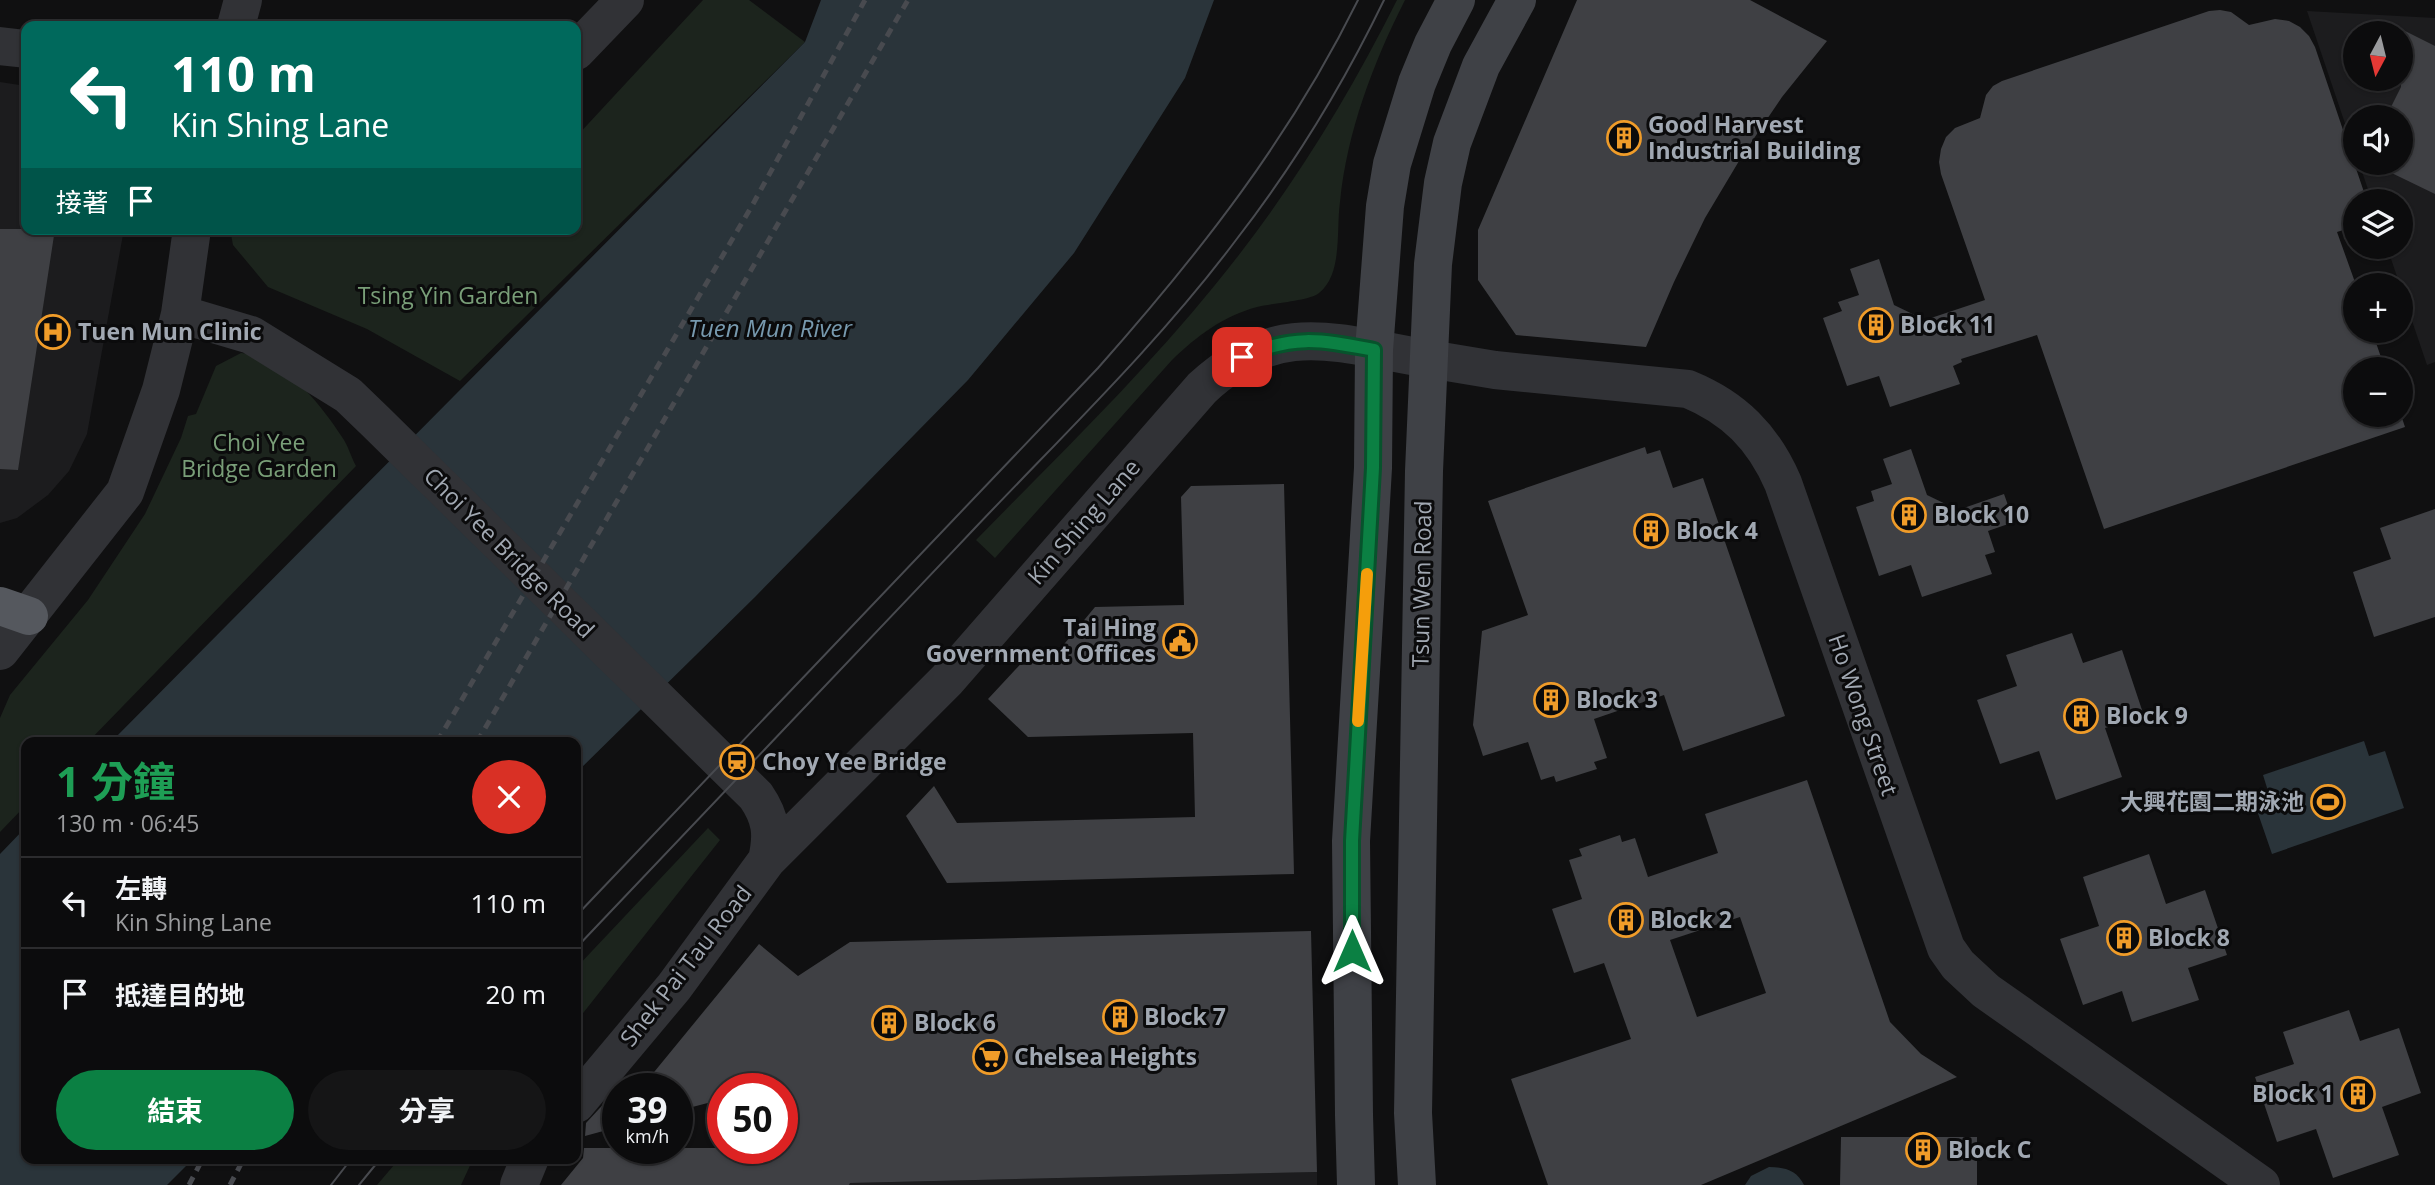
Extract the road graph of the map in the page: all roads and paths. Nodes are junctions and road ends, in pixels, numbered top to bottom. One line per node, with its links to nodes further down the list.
1 (243, 0): 5 (street)
2 (625, 0): 7 (street)
3 (1456, 0): 11 (main road)
4 (1517, 0): 12 (main road, Tsun Wen Road)
5 (237, 21)
6 (0, 46): 8 (street)
7 (581, 46)
8 (21, 48)
9 (191, 235): 10 (street)
10 (180, 314): 13 (street); 15 (street, Choi Yee Bridge Road)
11 (1374, 350): 12 (street, Kin Shing Lane); 15 (street, Kin Shing Lane); 19 (main road)
12 (1429, 359): 20 (main road, Tsun Wen Road); 21 (street, Ho Wong Street)
13 (15, 611): 14 (street)
14 (0, 651)
15 (767, 860): 16 (street, Shek Pai Tau Road)
16 (581, 1098)
17 (528, 1164): 18 (street)
18 (519, 1185)
19 (1356, 1185)
20 (1417, 1185)
21 (2262, 1185)

